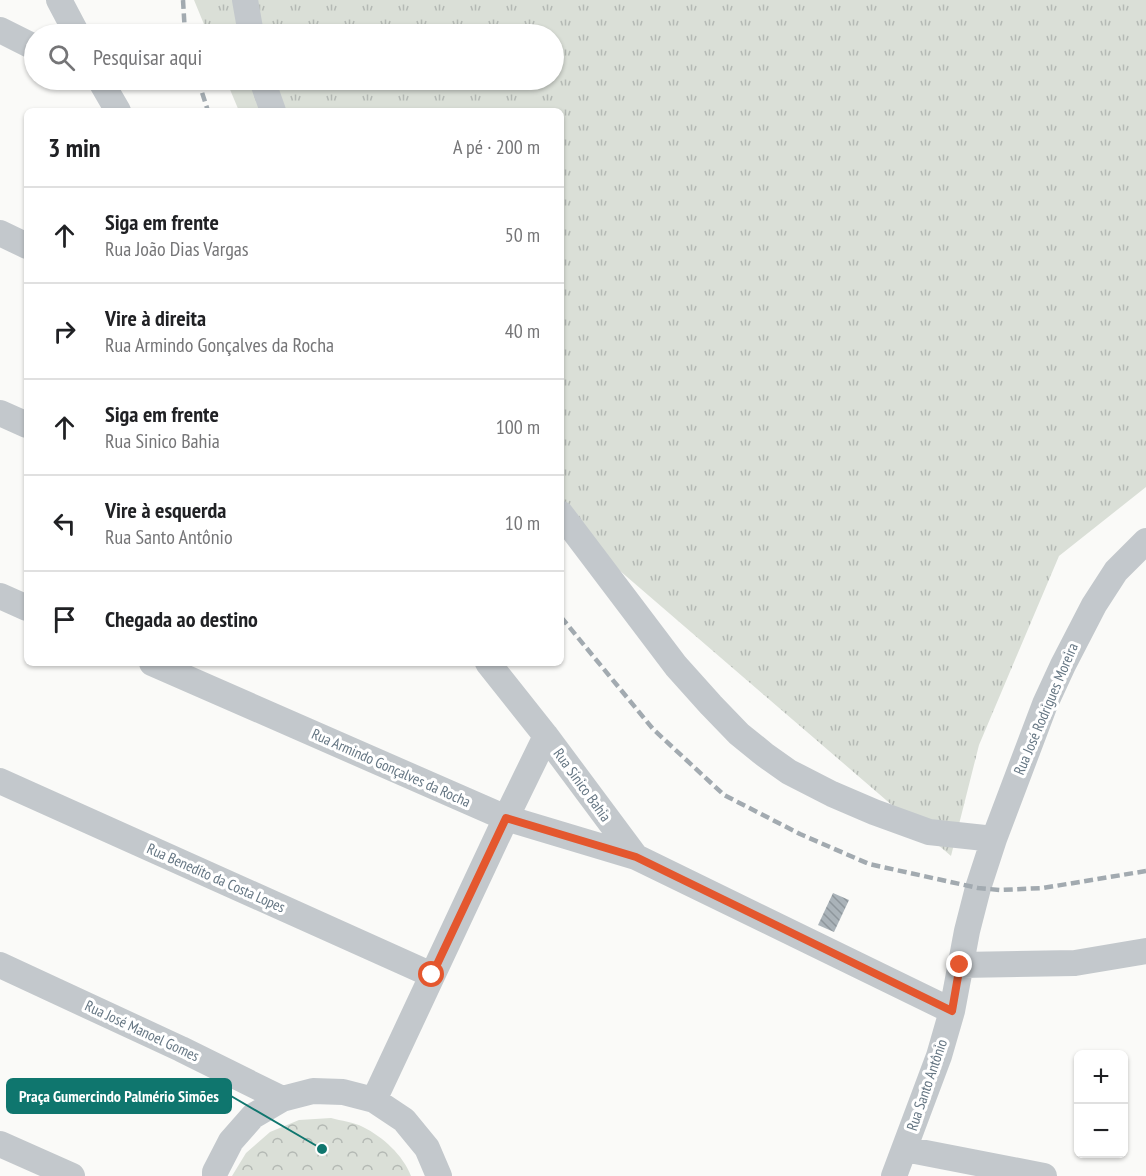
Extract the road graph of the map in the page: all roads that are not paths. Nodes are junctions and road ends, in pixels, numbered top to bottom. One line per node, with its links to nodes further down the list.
1 (59, 0): 3 (street)
2 (245, 0): 4 (street)
3 (72, 24)
4 (249, 24)
5 (0, 30): 6 (street)
6 (24, 42)
7 (106, 90): 9 (street)
8 (266, 90): 10 (street)
9 (116, 108)
10 (272, 108)
11 (0, 233): 12 (street)
12 (24, 245)
13 (0, 413): 14 (street)
14 (24, 424)
15 (564, 518): 24 (street)
16 (1146, 541): 24 (street, Rua José Rodrigues Moreira)
17 (0, 596): 18 (street)
18 (24, 607)
19 (159, 666): 23 (street, Rua Armindo Gonçalves da Rocha)
20 (490, 666): 21 (street, Rua Sinico Bahia)
21 (546, 736): 23 (street); 25 (street, Rua Sinico Bahia)
22 (0, 781): 30 (street, Rua Benedito da Costa Lopes)
23 (506, 818): 25 (street, Rua Armindo Gonçalves da Rocha); 30 (street)
24 (996, 832): 26 (street, Rua José Rodrigues Moreira)
25 (636, 857): 31 (street, Rua Sinico Bahia)
26 (978, 888): 29 (street, Rua Santo Antônio)
27 (1146, 951): 29 (street)
28 (0, 965): 32 (street, Rua José Manoel Gomes)
29 (960, 965): 31 (street, Rua Santo Antônio)
30 (432, 975): 33 (street)
31 (952, 1011): 35 (street, Rua Santo Antônio)
32 (282, 1099): 33 (street); 37 (street)
33 (374, 1101): 38 (street)
34 (0, 1144): 36 (street)
35 (905, 1149): 39 (street, Rua Santo Antônio); 40 (street)
36 (72, 1176)
37 (215, 1176)
38 (439, 1176)
39 (894, 1176)
40 (1044, 1176)

